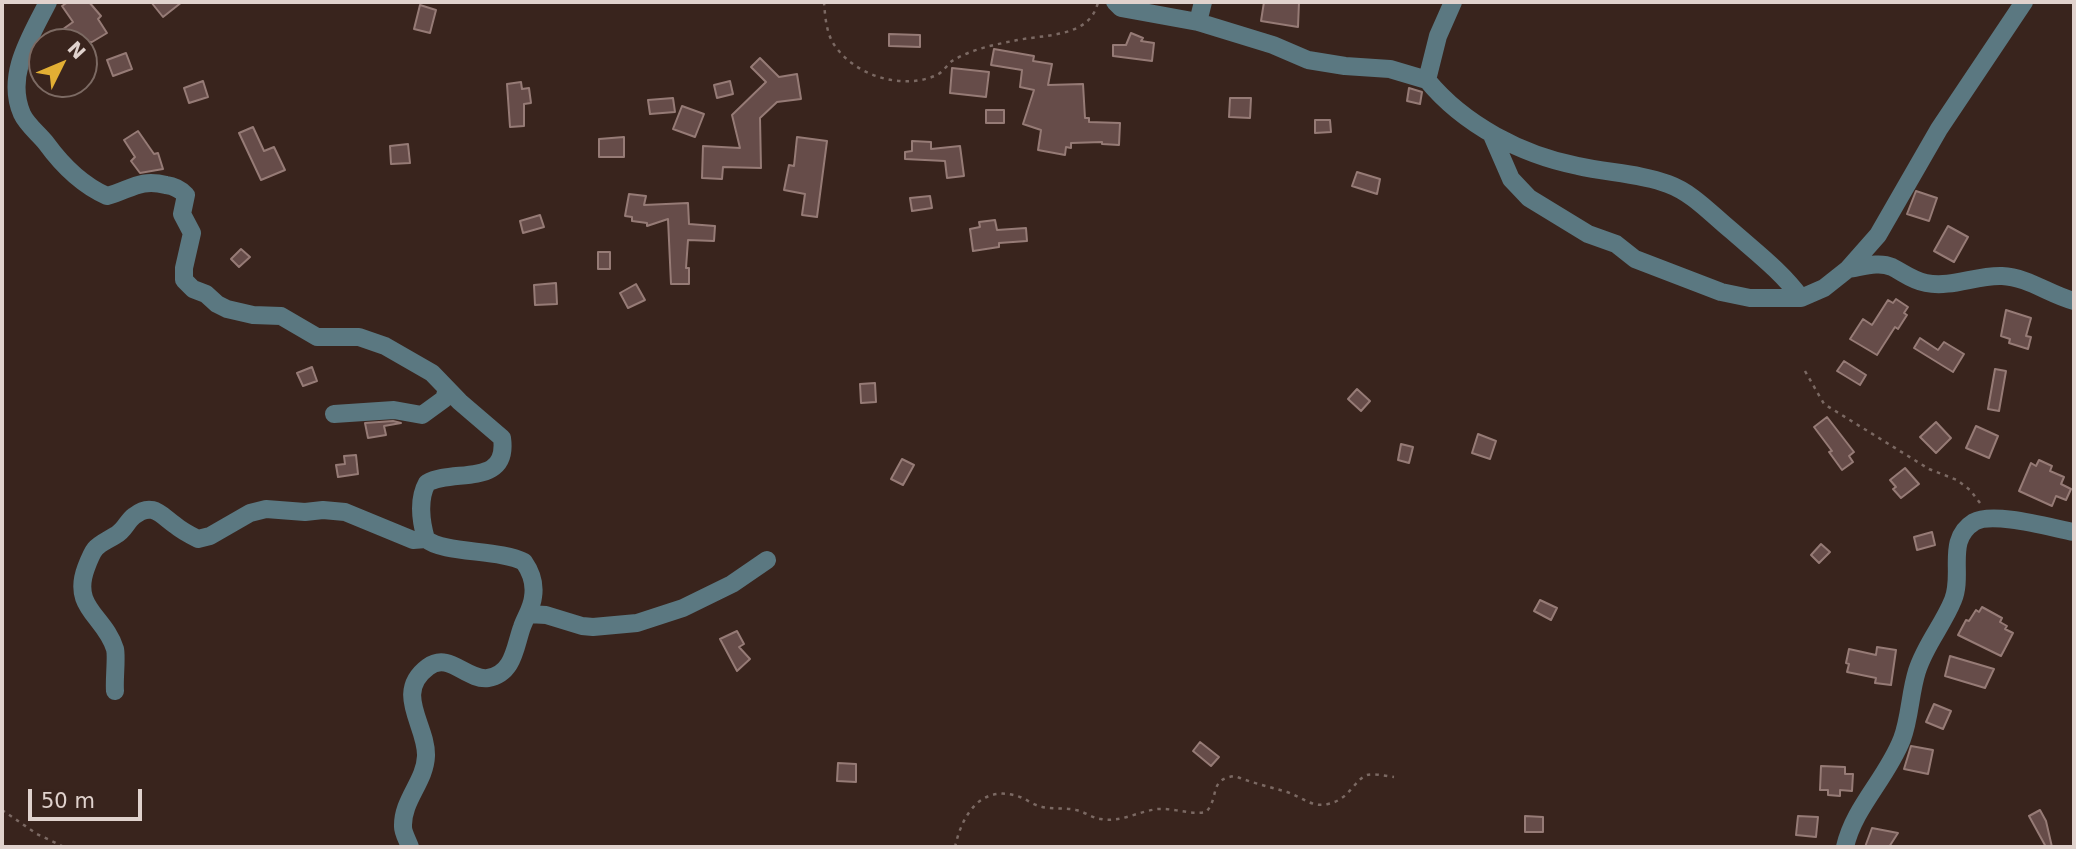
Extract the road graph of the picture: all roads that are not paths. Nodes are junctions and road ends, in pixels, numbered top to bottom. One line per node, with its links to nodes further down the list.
1 (48, 2): 12 (street)
2 (1115, 2): 6 (street)
3 (1203, 2): 6 (street)
4 (1453, 2): 7 (street)
5 (2024, 2): 9 (street)
6 (1198, 22): 7 (street)
7 (1427, 80): 8 (street)
8 (1491, 133): 10 (street); 10 (street)
9 (1848, 269): 10 (street); 11 (street)
10 (1801, 298)
11 (2074, 301)
12 (447, 388): 13 (street); 15 (street)
13 (334, 414)
14 (2074, 532): 20 (street)
15 (426, 539): 17 (street); 18 (street)
16 (767, 560): 17 (street)
17 (528, 614): 19 (street)
18 (115, 691)
19 (410, 847)
20 (1845, 847)

